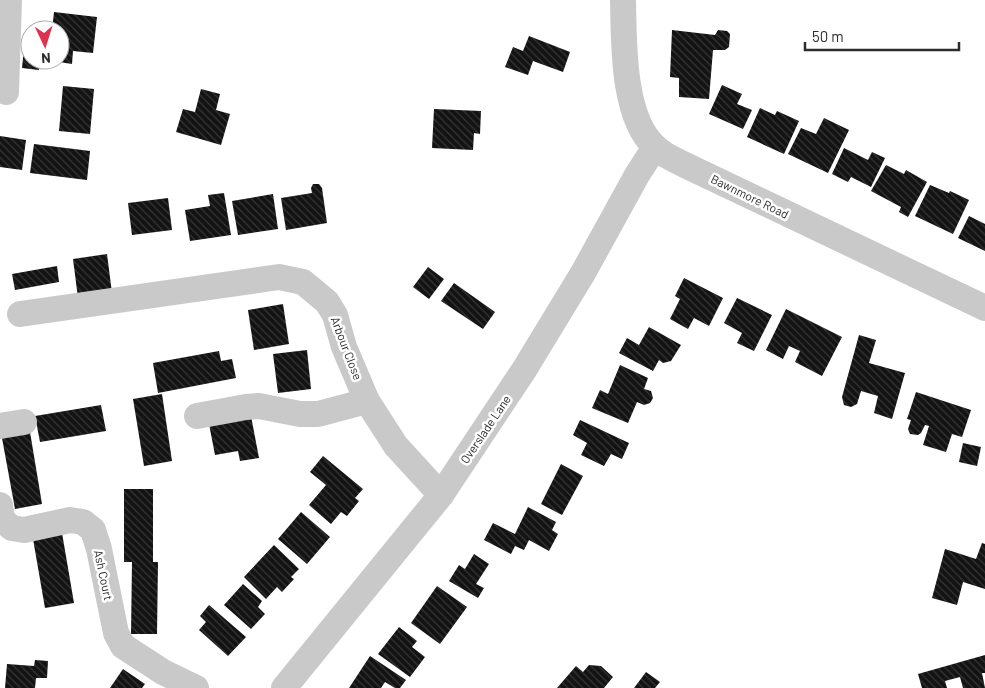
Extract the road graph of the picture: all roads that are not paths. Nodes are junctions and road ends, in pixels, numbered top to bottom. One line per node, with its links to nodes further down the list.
1 (9, 0): 3 (street)
2 (623, 0): 4 (street, Bawnmore Road)
3 (6, 92)
4 (655, 147): 5 (street, Bawnmore Road); 9 (street, Overslade Lane)
5 (985, 308)
6 (20, 314): 7 (street, Arbour Close)
7 (367, 401): 8 (street); 9 (street, Arbour Close)
8 (197, 416)
9 (441, 495): 12 (street, Overslade Lane)
10 (0, 505): 11 (street, Ash Court)
11 (196, 688)
12 (284, 688)

